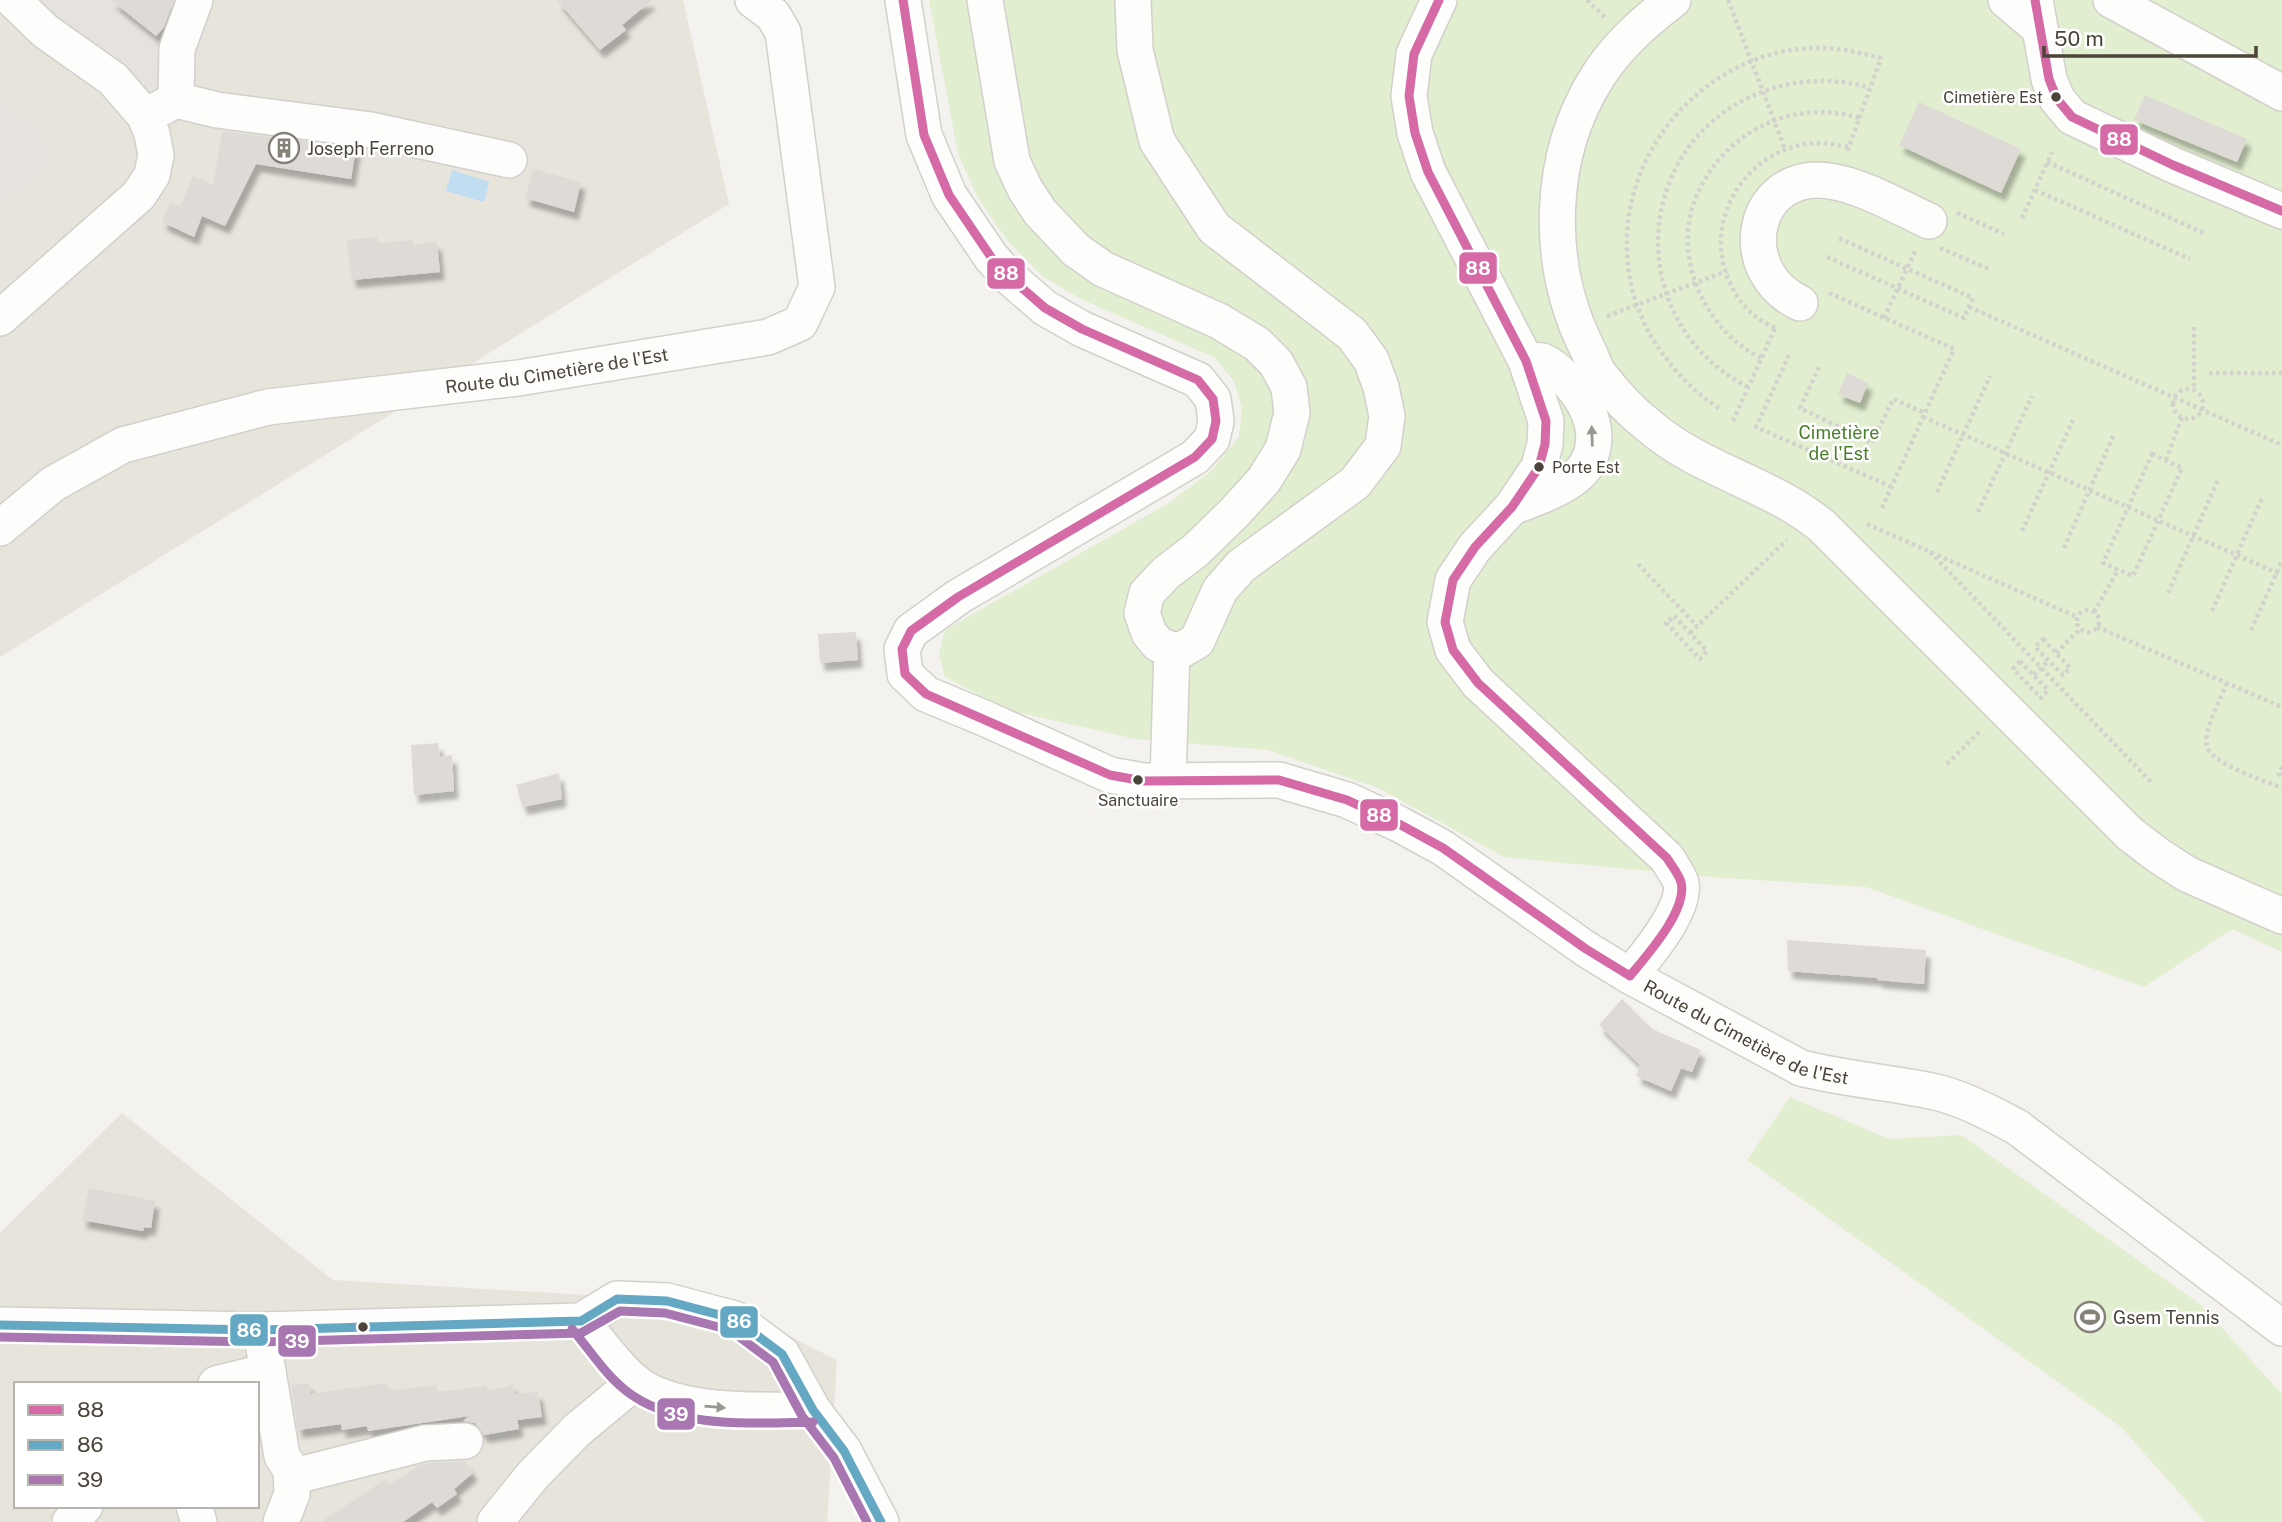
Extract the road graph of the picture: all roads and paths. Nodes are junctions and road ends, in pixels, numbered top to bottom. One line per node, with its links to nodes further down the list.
1 (13, 0): 18 (street)
2 (195, 0): 17 (street)
3 (753, 0): 76 (street, Route du Cimetière de l'Est)
4 (903, 0): 107 (street, Route du Cimetière de l'Est)
5 (985, 0): 96 (street)
6 (1133, 0): 96 (street)
7 (1439, 0): 44 (street)
8 (1673, 0): 41 (street)
9 (1728, 0): 13 (path)
10 (2006, 0): 12 (street)
11 (2111, 0): 16 (street)
12 (2038, 15): 25 (street)
13 (1751, 62): 14 (path); 15 (path); 37 (path)
14 (1870, 88): 15 (path); 22 (path)
15 (1763, 92): 23 (path); 35 (path)
16 (2282, 93)
17 (176, 100): 18 (street); 20 (street)
18 (145, 116): 39 (street)
19 (2052, 152): 21 (path)
20 (509, 160)
21 (2047, 162): 24 (path); 28 (path)
22 (1837, 181): 23 (street); 27 (street)
23 (1798, 184): 31 (street)
24 (2035, 190): 26 (path); 32 (path)
25 (2282, 211)
26 (2022, 218)
27 (1929, 221): 33 (path)
28 (2206, 234)
29 (1836, 237): 33 (path)
30 (1827, 257): 34 (path)
31 (1759, 259): 35 (path); 36 (street)
32 (2190, 259)
33 (1907, 268): 34 (path); 38 (path)
34 (1898, 288): 38 (path); 40 (path)
35 (1667, 293): 37 (path); 49 (path)
36 (1805, 298): 40 (path); 49 (path)
37 (1636, 305): 41 (path); 53 (path)
38 (1969, 307): 52 (path)
39 (0, 318)
40 (1884, 318): 55 (path)
41 (1577, 327): 110 (street)
42 (2194, 327): 50 (path)
43 (1789, 355): 66 (path)
44 (1526, 361): 70 (street); 70 (street, one-way to 44)
45 (1819, 366): 55 (path)
46 (2209, 373): 47 (path)
47 (2282, 373)
48 (1990, 376): 59 (path)
49 (1748, 387): 58 (path)
50 (2194, 390): 52 (path); 54 (path)
51 (2032, 397): 62 (path)
52 (2175, 398): 54 (path); 56 (path)
53 (1719, 408)
54 (2202, 410): 56 (path); 61 (path)
55 (1924, 415): 59 (path); 66 (path)
56 (2182, 417): 63 (path)
57 (2073, 419): 64 (path)
58 (1733, 421)
59 (1963, 434): 62 (path); 68 (path)
60 (2114, 434): 67 (path)
61 (2282, 445)
62 (2006, 453): 64 (path); 73 (path)
63 (2166, 460): 71 (path); 75 (path)
64 (2049, 472): 67 (path); 77 (path)
65 (2218, 480): 78 (path)
66 (1892, 487): 72 (path)
67 (2090, 490): 71 (path); 80 (path)
68 (1937, 492)
69 (2262, 498): 82 (path)
70 (1512, 507): 111 (street)
71 (2128, 507): 75 (path); 85 (path)
72 (1882, 508)
73 (1978, 512)
74 (1860, 521): 81 (path)
75 (2158, 521): 78 (path); 85 (path)
76 (0, 528)
77 (2022, 531)
78 (2193, 536): 82 (path); 87 (path)
79 (1787, 540): 91 (path)
80 (2064, 548)
81 (1930, 552): 90 (path); 99 (path)
82 (2236, 555): 86 (path); 88 (path)
83 (2282, 561): 86 (path)
84 (1638, 564): 91 (path)
85 (2118, 570): 89 (path)
86 (2279, 574): 94 (path)
87 (2168, 593)
88 (2212, 611)
89 (2094, 612): 90 (path); 92 (path)
90 (2077, 617): 93 (path)
91 (1698, 626): 95 (path)
92 (2097, 626): 93 (path); 101 (path)
93 (2080, 629): 97 (path)
94 (2251, 630)
95 (1690, 633): 95 (path)
96 (1172, 650): 107 (street)
97 (2056, 653): 98 (path); 98 (path)
98 (2048, 661): 99 (path)
99 (2041, 668): 100 (path); 108 (path)
100 (2034, 675): 100 (path)
101 (2227, 683): 102 (path); 109 (path)
102 (2282, 707)
103 (1984, 727): 104 (path)
104 (1947, 764)
105 (2282, 767): 106 (path)
106 (2282, 776)
107 (1168, 780): 111 (street, Route du Cimetière de l'Est)
108 (2152, 783)
109 (2282, 788)
110 (2282, 915)
111 (1630, 976): 114 (street, Route du Cimetière de l'Est)
112 (581, 1321): 115 (street); 118 (street); 119 (street)
113 (0, 1325): 115 (street)
114 (2282, 1328)
115 (261, 1330): 116 (street)
116 (268, 1371): 117 (street); 121 (street)
117 (224, 1382)
118 (635, 1382): 119 (street, one-way to 119); 125 (street)
119 (813, 1410): 126 (street)
120 (466, 1441): 121 (street)
121 (291, 1470): 124 (street)
122 (83, 1508): 123 (street)
123 (70, 1522)
124 (281, 1522)
125 (495, 1522)
126 (881, 1522)

